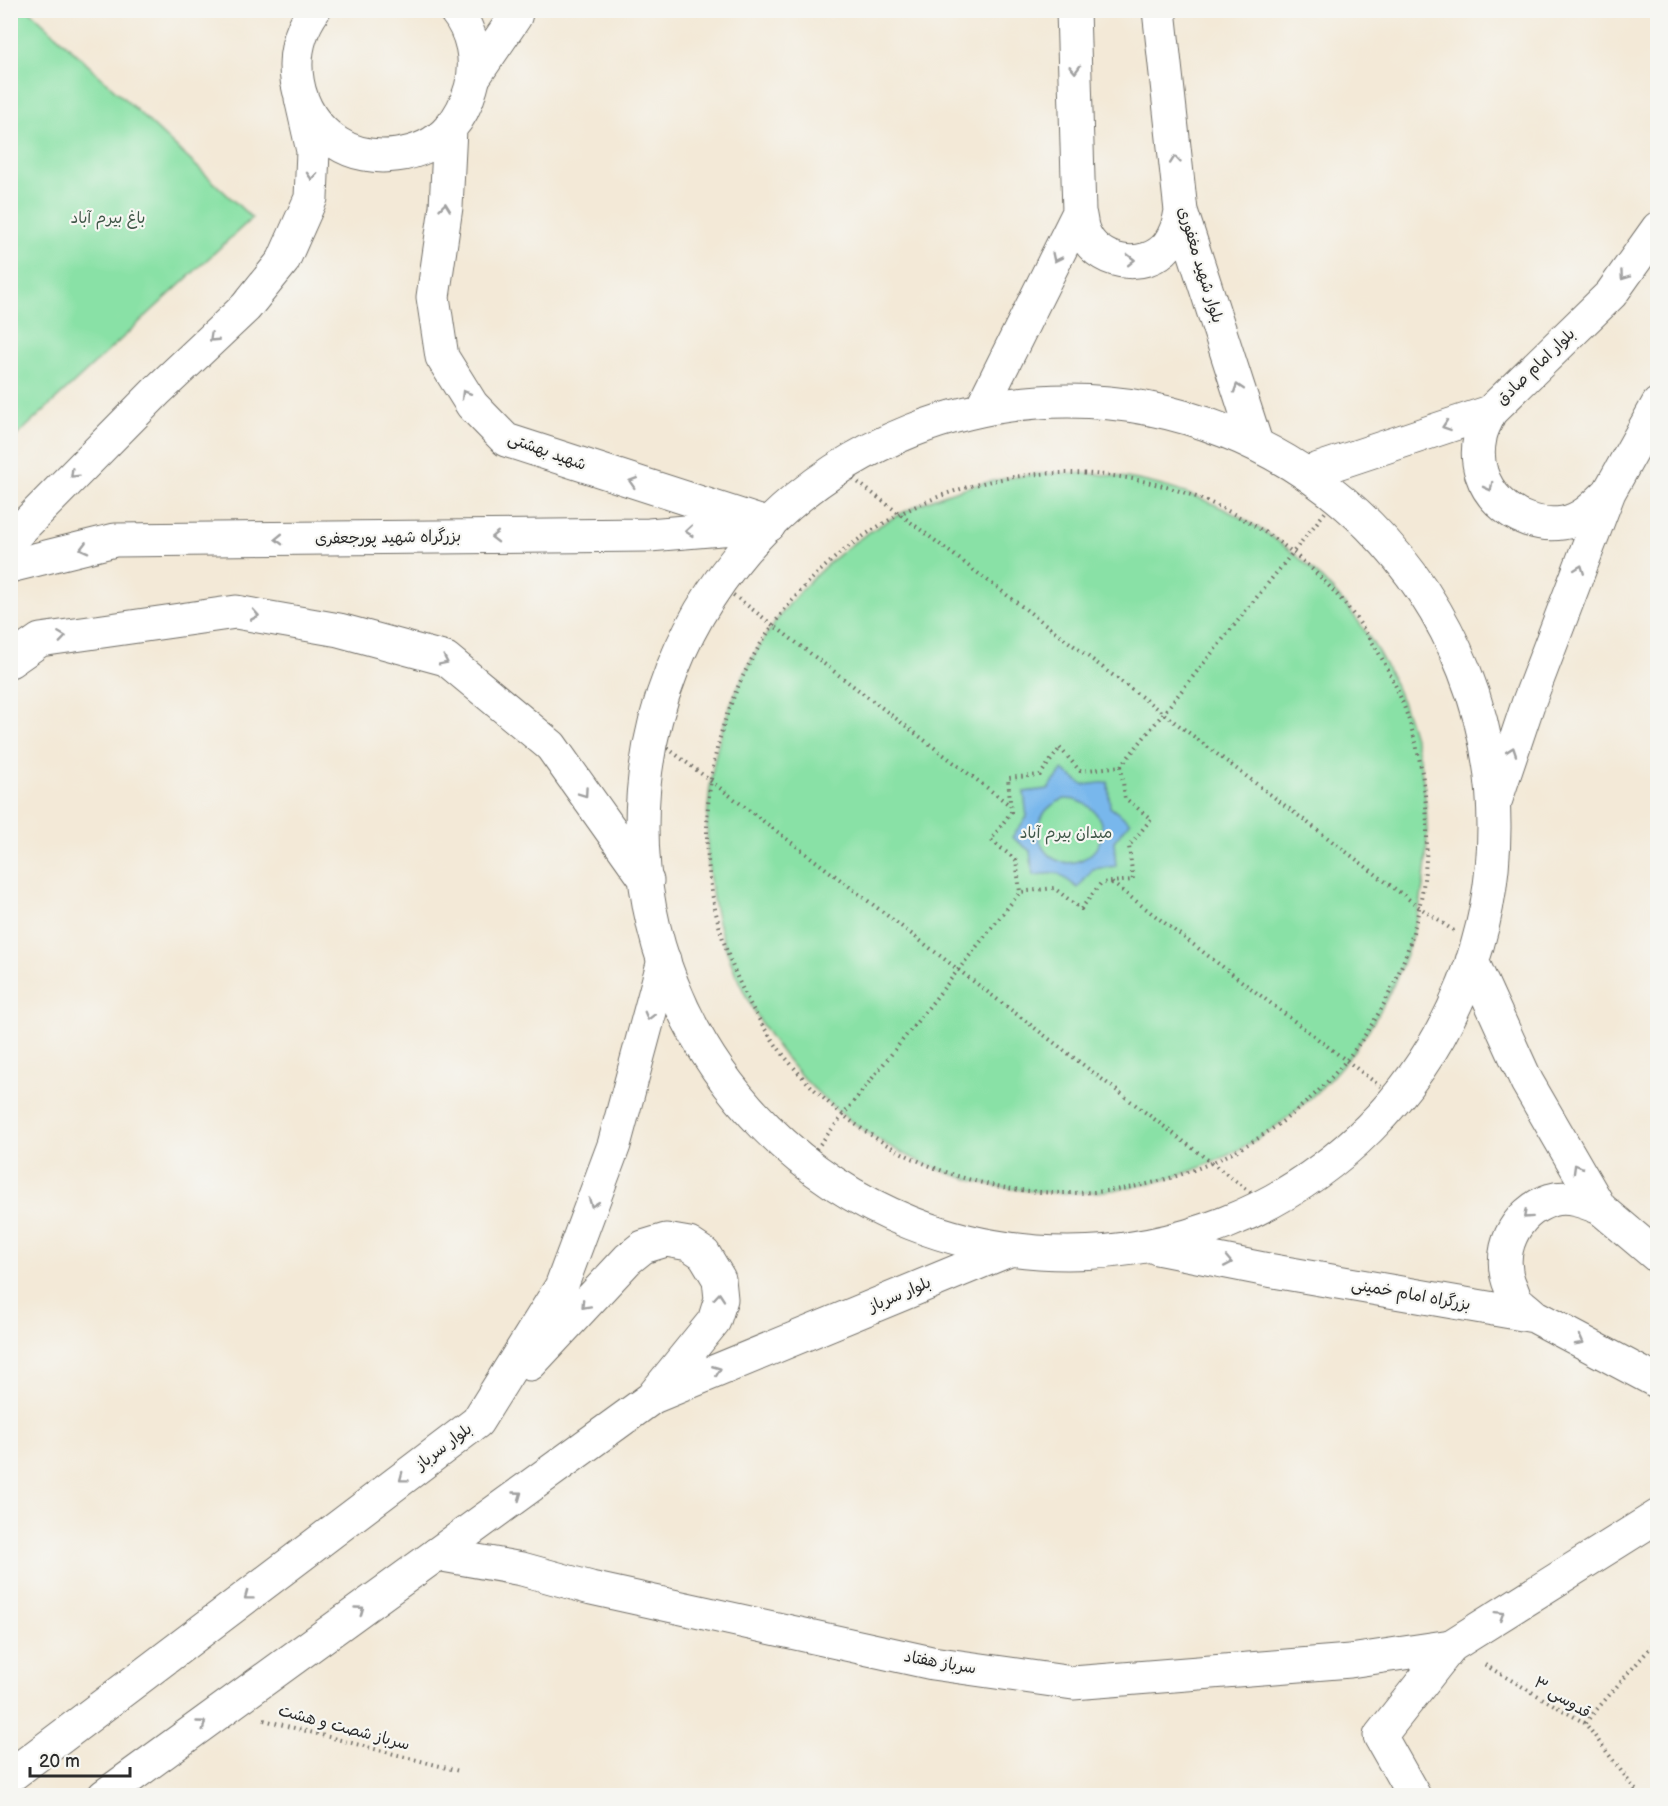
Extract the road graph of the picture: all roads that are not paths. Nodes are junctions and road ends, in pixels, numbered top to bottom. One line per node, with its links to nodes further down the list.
1 (455, 10): 6 (main road)
2 (517, 10): 6 (main road)
3 (1073, 10): 10 (main road, one-way to 10)
4 (1159, 10): 9 (main road, بلوار شهید مغفوری, one-way to 4)
5 (313, 11): 7 (main road)
6 (474, 77): 8 (main road)
7 (301, 98): 8 (main road); 19 (main road, one-way to 19)
8 (450, 129): 18 (main road, شهید بهشتی, one-way to 8)
9 (1181, 211): 10 (main road, one-way to 9); 15 (main road, بلوار شهید مغفوری, one-way to 9)
10 (1079, 212): 13 (main road, one-way to 13)
11 (1658, 228): 14 (main road, بلوار امام صادق, one-way to 14)
12 (1658, 404): 17 (main road)
13 (981, 409): 15 (main road); 18 (main road)
14 (1490, 412): 16 (main road, بلوار امام صادق, one-way to 16); 17 (main road, one-way to 17)
15 (1256, 443): 16 (main road)
16 (1307, 473): 22 (main road)
17 (1609, 492): 22 (main road, one-way to 17)
18 (769, 525): 20 (main road, بزرگراه شهید پورجعفری, one-way to 20); 23 (main road)
19 (10, 540)
20 (10, 566)
21 (10, 661): 23 (main road, one-way to 23)
22 (1493, 807): 24 (main road)
23 (646, 881): 25 (main road)
24 (1474, 954): 26 (main road, one-way to 24); 27 (main road)
25 (664, 960): 28 (main road); 33 (main road, بلوار سرباز, one-way to 33)
26 (1600, 1208): 29 (main road); 30 (main road, one-way to 30)
27 (1150, 1246): 28 (main road); 30 (main road, بزرگراه امام خمینی, one-way to 30)
28 (1009, 1250): 32 (main road, بلوار سرباز, one-way to 28)
29 (1658, 1257)
30 (1534, 1316): 31 (main road, بزرگراه امام خمینی, one-way to 31)
31 (1658, 1382)
32 (653, 1397): 33 (main road, one-way to 33); 35 (main road, بلوار سرباز, one-way to 32)
33 (477, 1422): 37 (main road, بلوار سرباز, one-way to 37)
34 (1658, 1516): 36 (main road, one-way to 34)
35 (438, 1554): 36 (main road, سرباز هفتاد); 38 (main road, بلوار سرباز, one-way to 35)
36 (1451, 1646): 39 (main road)
37 (10, 1776)
38 (104, 1796)
39 (1414, 1796)

